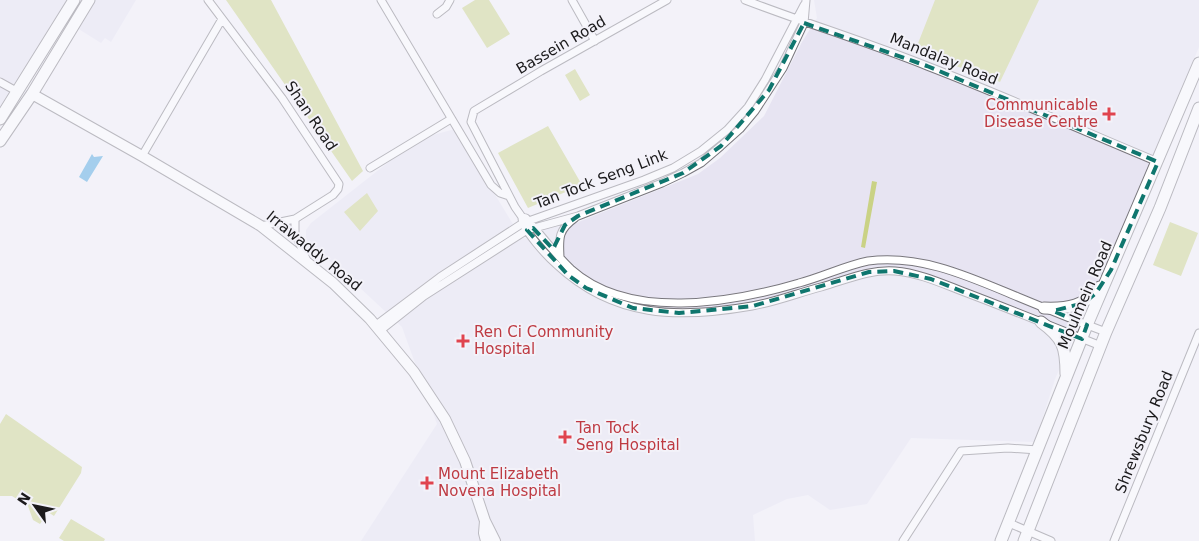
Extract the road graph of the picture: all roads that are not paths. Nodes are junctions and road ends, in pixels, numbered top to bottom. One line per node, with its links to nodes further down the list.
1 (74, 0): 16 (main road)
2 (89, 0): 17 (main road)
3 (208, 0): 11 (street, Shan Road)
4 (381, 0): 20 (street)
5 (450, 0): 10 (street)
6 (572, 0): 13 (street)
7 (667, 0): 13 (street, Bassein Road)
8 (745, 0): 12 (street, Mandalay Road)
9 (806, 0): 12 (street)
10 (437, 14)
11 (222, 19): 22 (street); 27 (street, Shan Road)
12 (801, 22): 23 (street, Mandalay Road); 26 (street, Tan Tock Seng Link); 28 (street, Tan Tock Seng Link)
13 (595, 41): 25 (street, Bassein Road)
14 (1199, 63): 23 (main road, Moulmein Road)
15 (0, 82): 16 (street)
16 (18, 92): 19 (main road)
17 (32, 94): 21 (main road); 22 (street, Irrawaddy Road)
18 (1199, 108): 38 (main road)
19 (0, 119)
20 (452, 119): 24 (street); 25 (street)
21 (0, 141)
22 (142, 156): 29 (street, Irrawaddy Road)
23 (1158, 162): 33 (main road, Moulmein Road)
24 (370, 168)
25 (509, 196): 28 (street)
26 (578, 216): 30 (street, Tan Tock Seng Link); 31 (street, Tan Tock Seng Link)
27 (295, 219): 29 (street, Shan Road); 32 (street)
28 (524, 220): 30 (street); 37 (street, Tan Tock Seng Link)
29 (261, 226): 32 (street, Irrawaddy Road)
30 (530, 229): 31 (street); 35 (street); 37 (street, Tan Tock Seng Link)
31 (560, 257): 34 (street)
32 (308, 262): 37 (street, Irrawaddy Road)
33 (1112, 270): 34 (main road); 36 (main road, Moulmein Road)
34 (1044, 308): 36 (street)
35 (1041, 322): 40 (street); 42 (main road)
36 (1087, 325): 38 (street); 40 (main road, Moulmein Road)
37 (379, 328): 44 (street, Irrawaddy Road)
38 (1106, 332): 41 (main road)
39 (1199, 333): 52 (street, Shrewsbury Road)
40 (1082, 339): 41 (street); 42 (main road, Moulmein Road)
41 (1100, 346): 46 (main road)
42 (1065, 381): 43 (main road, Moulmein Road)
43 (1038, 450): 45 (main road, Moulmein Road); 49 (street)
44 (485, 520): 47 (street, Irrawaddy Road); 48 (street, Irrawaddy Road)
45 (1009, 523): 46 (street); 50 (main road, Moulmein Road)
46 (1026, 536): 51 (street)
47 (486, 541)
48 (495, 541)
49 (903, 541)
50 (1001, 541)
51 (1051, 541)
52 (1114, 541)

